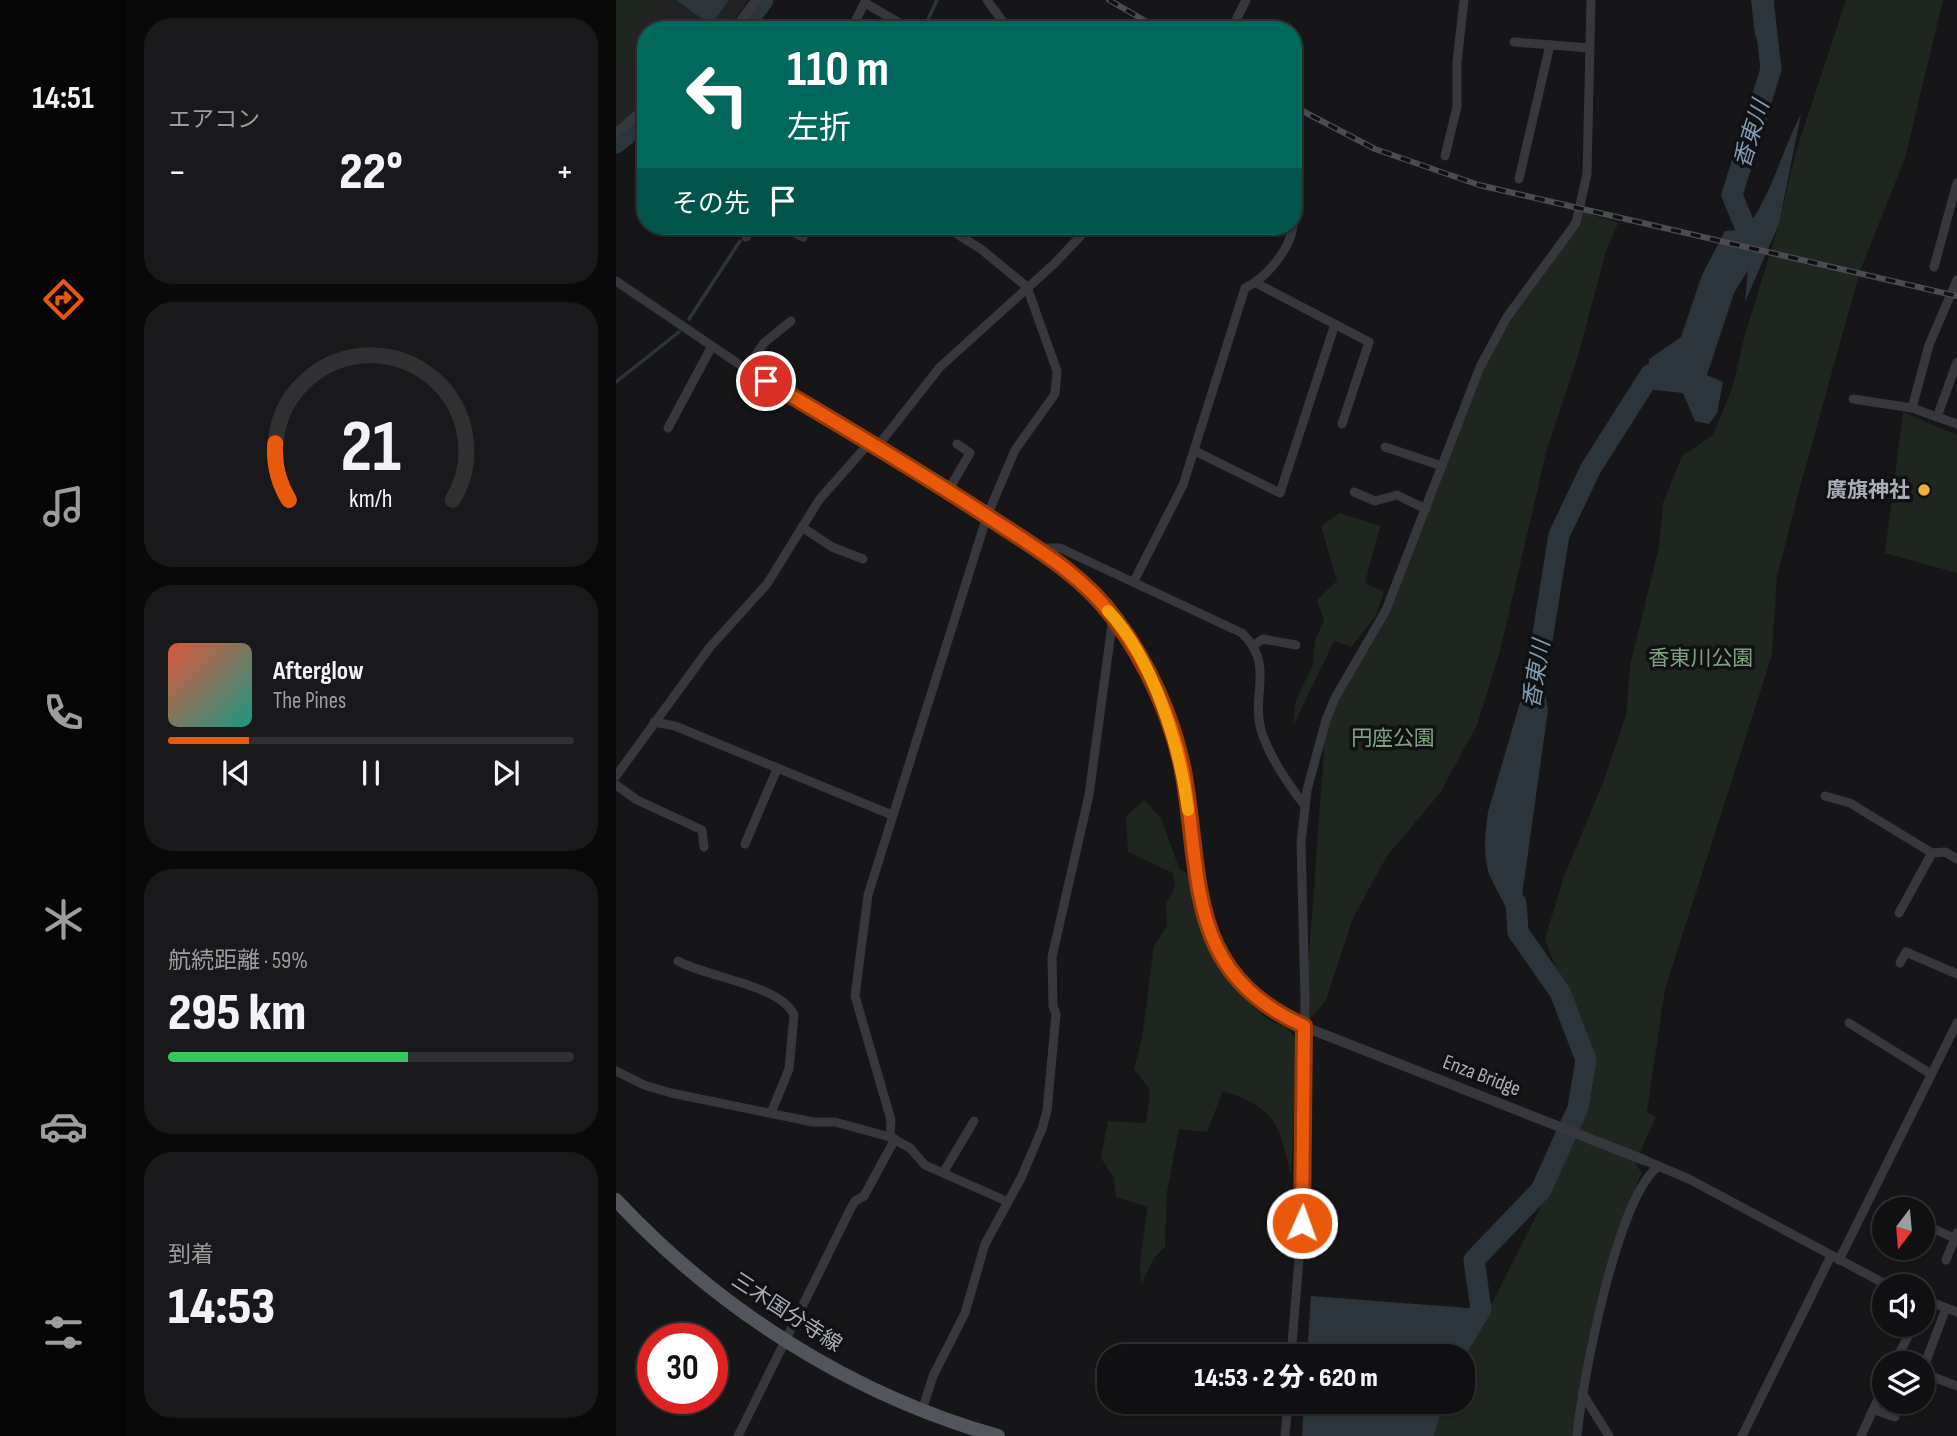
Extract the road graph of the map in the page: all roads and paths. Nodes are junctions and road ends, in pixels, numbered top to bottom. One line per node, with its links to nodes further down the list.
1 (757, 0): 7 (street)
2 (988, 0): 10 (street)
3 (1246, 0): 11 (street)
4 (1464, 0): 17 (street)
5 (1591, 0): 14 (street)
6 (866, 1): 8 (street); 9 (street)
7 (743, 21)
8 (856, 21)
9 (898, 21)
10 (1003, 21)
11 (1236, 21)
12 (1514, 42): 13 (street)
13 (1550, 45): 14 (street); 18 (street)
14 (1589, 48): 43 (street)
15 (637, 115): 16 (street)
16 (616, 133)
17 (1445, 156)
18 (1519, 180)
19 (1957, 183): 23 (street)
20 (959, 235): 27 (street)
21 (1081, 235): 27 (street)
22 (1290, 235): 26 (street)
23 (1934, 267)
24 (1957, 280): 34 (street)
25 (616, 281): 30 (street)
26 (1256, 283): 29 (street); 42 (street)
27 (1027, 287): 40 (street); 48 (street)
28 (791, 321): 32 (street)
29 (1335, 324): 36 (street); 42 (street)
30 (712, 346): 32 (street); 38 (street)
31 (1957, 362): 35 (street)
32 (746, 369): 40 (street)
33 (1853, 399): 34 (street)
34 (1912, 408): 35 (street)
35 (1937, 417): 37 (street)
36 (1342, 424)
37 (1957, 425)
38 (668, 428)
39 (957, 444): 44 (street)
40 (874, 445): 44 (street); 49 (street)
41 (1385, 447): 43 (street)
42 (1195, 451): 52 (street)
43 (1443, 466): 47 (street)
44 (948, 491): 46 (street)
45 (1354, 492): 47 (street)
46 (970, 505): 48 (street, Enza Bridge)
47 (1426, 509): 61 (street)
48 (987, 516): 50 (street, Enza Bridge); 62 (street)
49 (802, 527): 51 (street); 56 (street)
50 (1037, 548): 52 (street); 53 (street, Enza Bridge)
51 (863, 559)
52 (1135, 581): 54 (street)
53 (1114, 617): 73 (street, Enza Bridge); 83 (street)
54 (1254, 645): 55 (street); 61 (street)
55 (1296, 645)
56 (654, 722): 57 (street); 58 (street)
57 (777, 769): 62 (street); 63 (street)
58 (616, 776)
59 (616, 785): 64 (street)
60 (1825, 796): 65 (street)
61 (1305, 806): 73 (street)
62 (892, 815): 78 (street)
63 (745, 844)
64 (704, 847)
65 (1932, 853): 66 (street); 67 (street)
66 (1957, 859)
67 (1899, 913)
68 (678, 961): 76 (street)
69 (1900, 963): 70 (street)
70 (1957, 974)
71 (1849, 1023): 75 (street)
72 (1957, 1023): 75 (street)
73 (1305, 1026): 79 (street, Enza Bridge); 93 (street)
74 (616, 1070): 76 (street)
75 (1931, 1074): 86 (street)
76 (771, 1113): 78 (street)
77 (974, 1121): 81 (street)
78 (893, 1138): 81 (street); 92 (street)
79 (1644, 1160): 80 (street)
80 (1660, 1166): 86 (street); 97 (street)
81 (943, 1173): 83 (street)
82 (616, 1200): 92 (main road, 三木国分寺線)
83 (1006, 1201): 98 (street)
84 (1936, 1228): 85 (street)
85 (1955, 1235): 87 (street)
86 (1835, 1258): 88 (street); 108 (street)
87 (1946, 1260)
88 (1872, 1277)
89 (1935, 1305): 90 (street)
90 (1946, 1308): 91 (street); 94 (street)
91 (1957, 1312)
92 (784, 1340): 98 (main road, 三木国分寺線); 103 (street)
93 (1292, 1344)
94 (1930, 1351)
95 (1935, 1376): 96 (street)
96 (1957, 1386)
97 (1582, 1393): 106 (street); 107 (street)
98 (922, 1411): 104 (main road, 三木国分寺線)
99 (1288, 1414): 105 (street)
100 (1873, 1414): 109 (street)
101 (1885, 1414): 102 (street)
102 (1895, 1418)
103 (738, 1436)
104 (999, 1436)
105 (1285, 1436)
106 (1577, 1436)
107 (1609, 1436)
108 (1742, 1436)
109 (1861, 1436)

